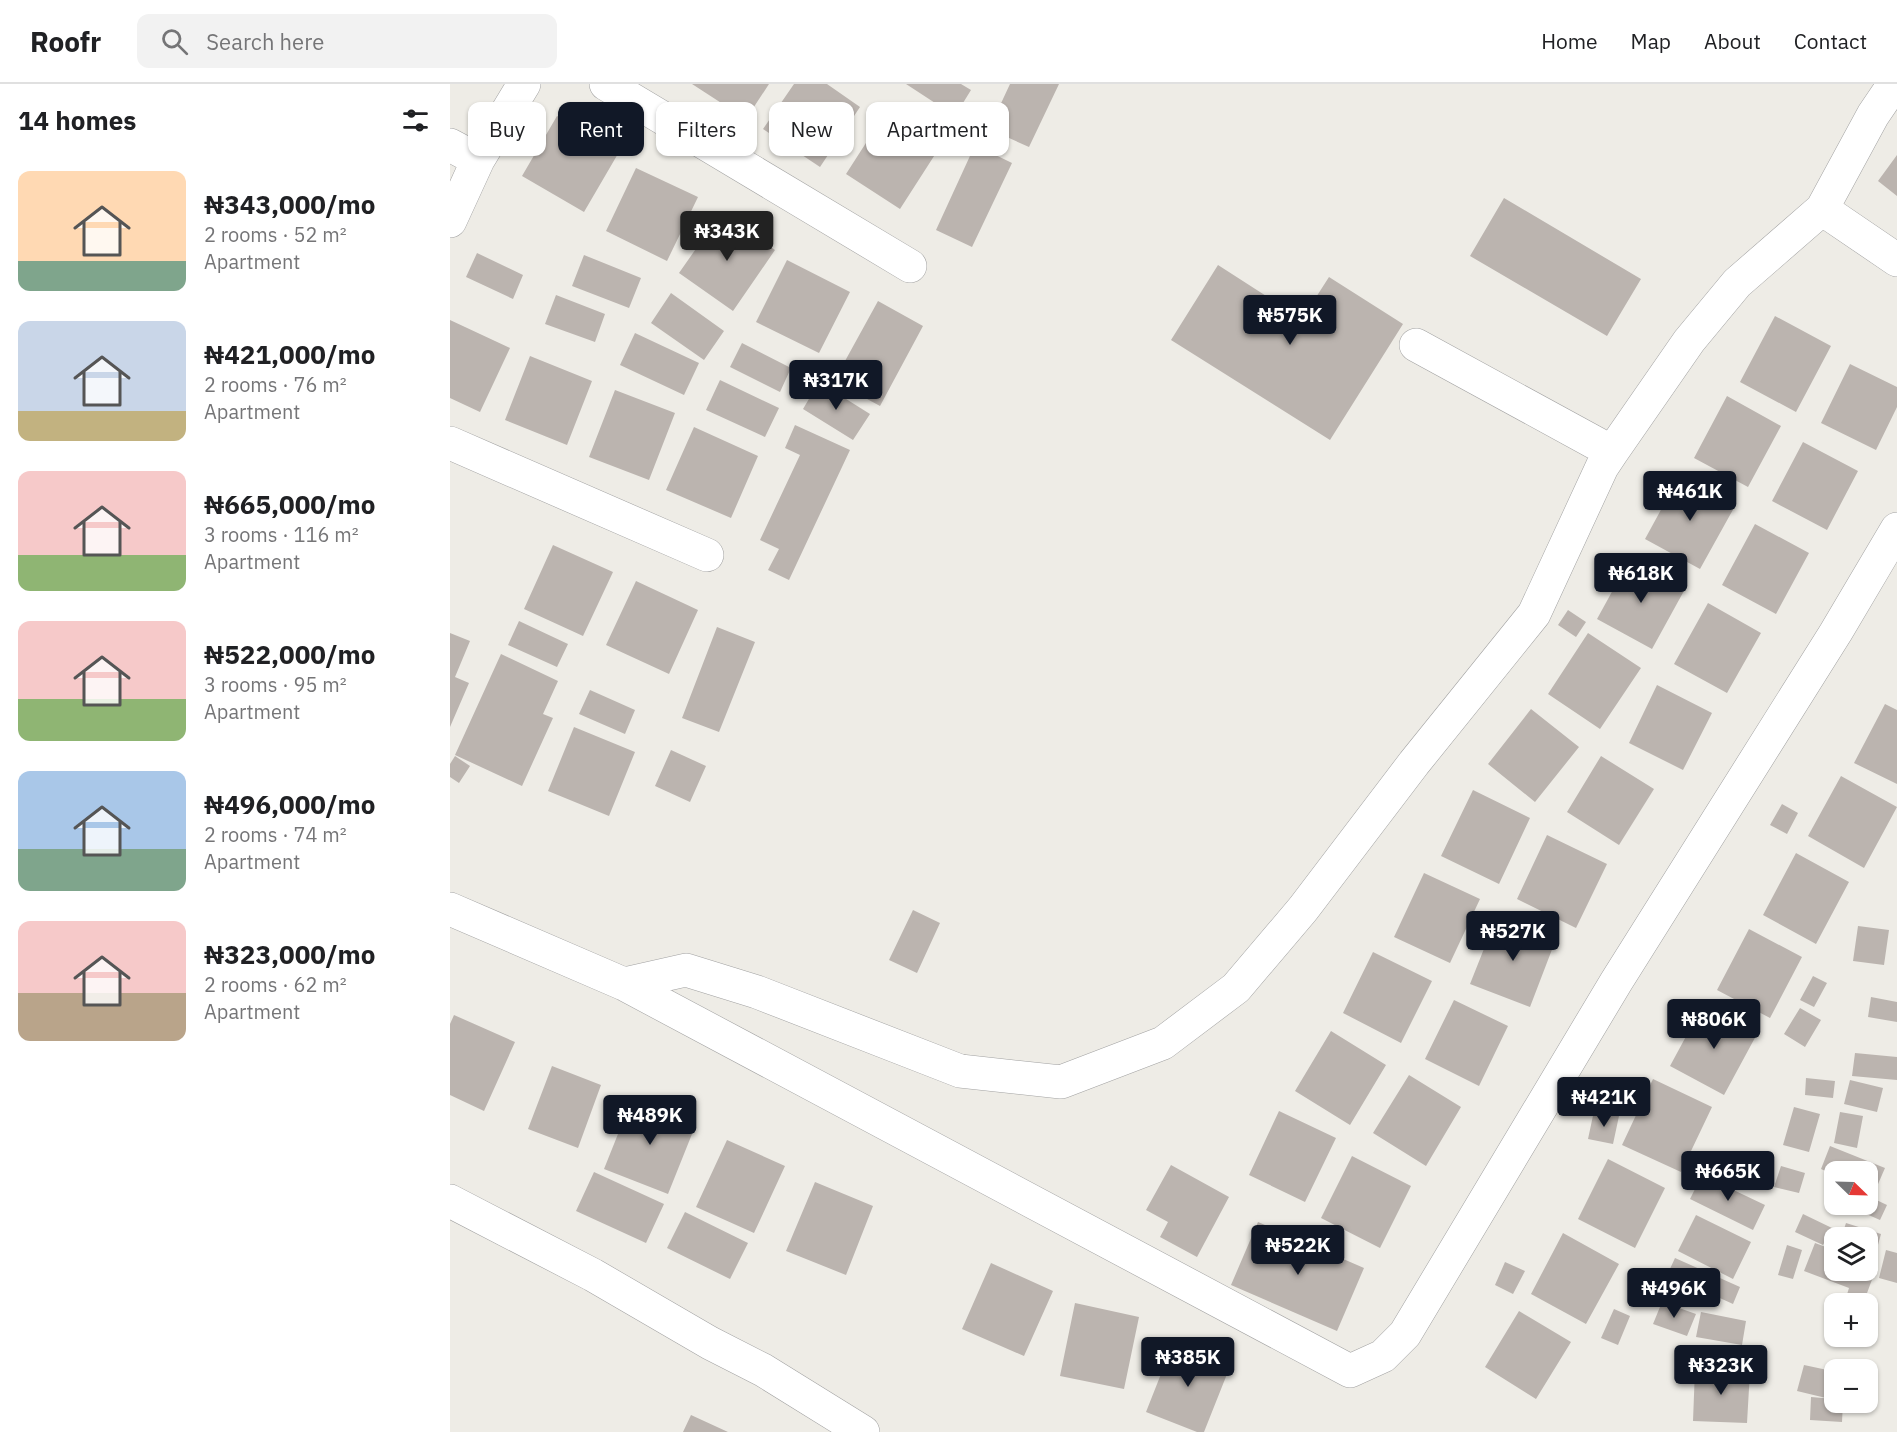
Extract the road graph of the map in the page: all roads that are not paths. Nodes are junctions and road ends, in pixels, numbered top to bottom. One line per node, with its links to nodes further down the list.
1 (524, 84): 5 (street)
2 (606, 84): 9 (street)
3 (1894, 84): 6 (street)
4 (450, 145): 5 (street)
5 (478, 160): 7 (street)
6 (1822, 209): 8 (street); 12 (street)
7 (450, 221)
8 (1897, 260)
9 (910, 266)
10 (1416, 345): 12 (street)
11 (450, 444): 14 (street)
12 (1612, 452): 16 (street)
13 (1897, 529): 16 (street)
14 (707, 555)
15 (450, 909): 16 (street)
16 (624, 984)
17 (450, 1201): 18 (street)
18 (863, 1432)

